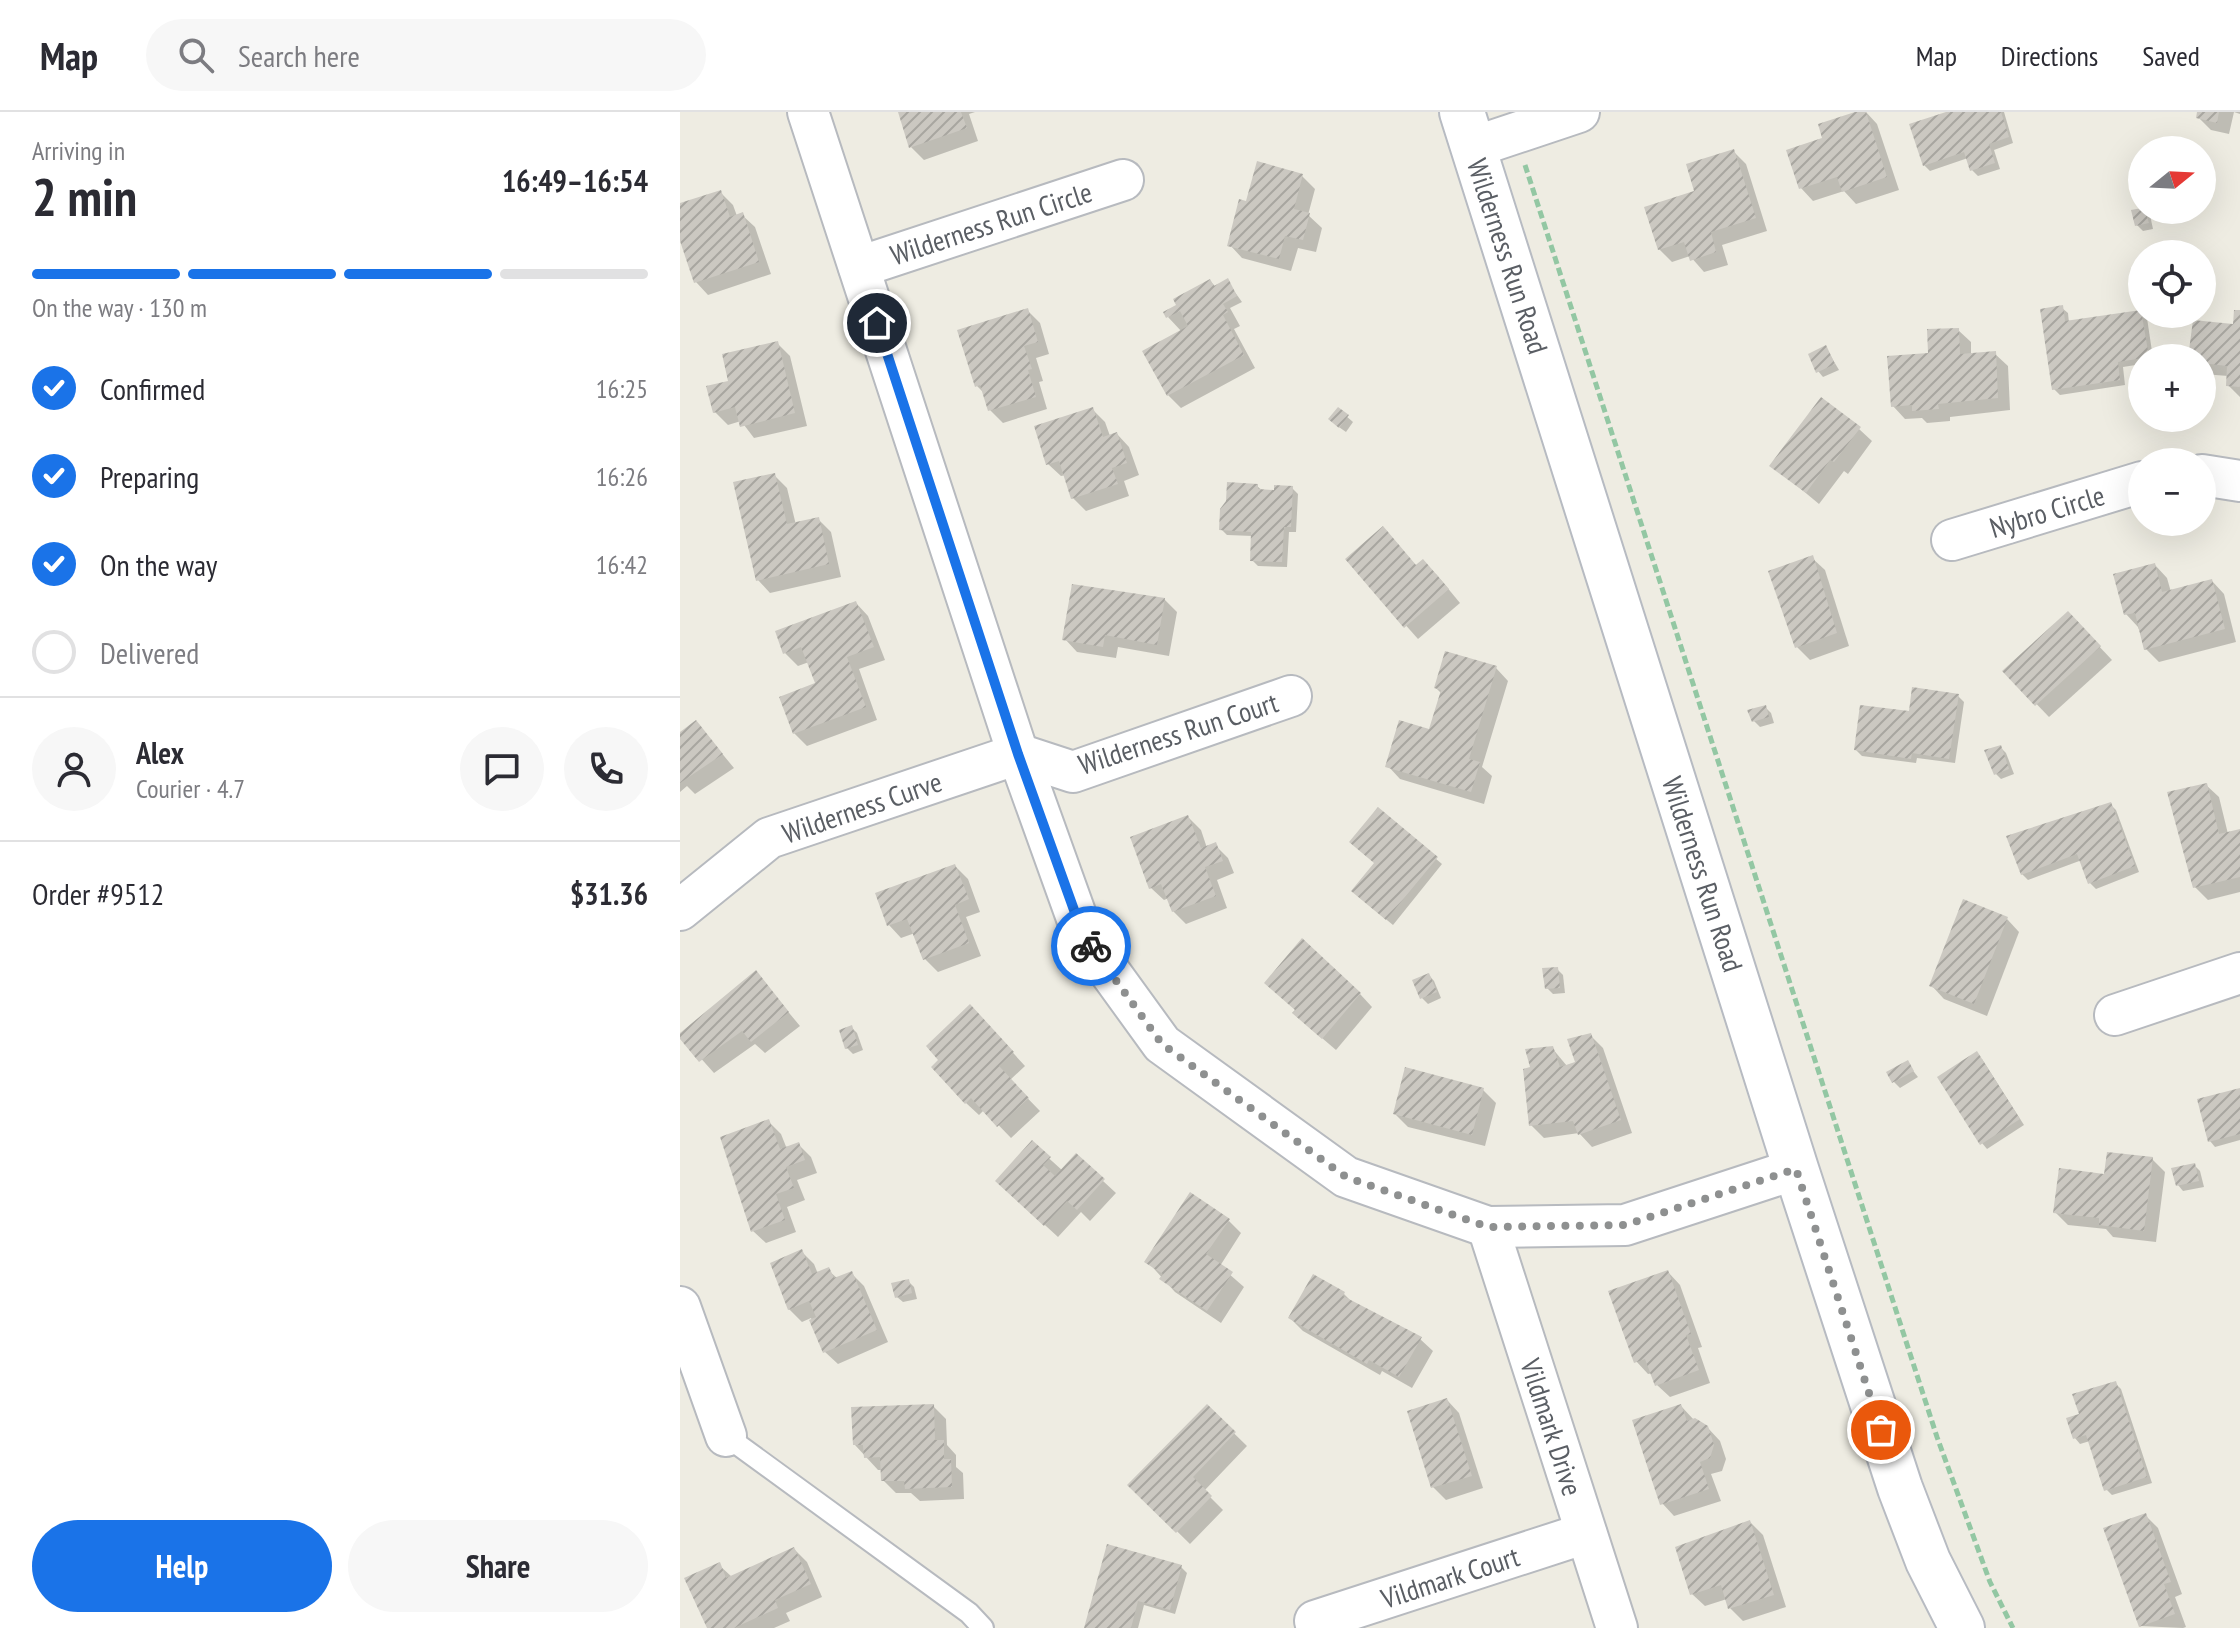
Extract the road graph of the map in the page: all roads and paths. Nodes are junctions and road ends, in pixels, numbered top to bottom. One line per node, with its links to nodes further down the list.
1 (808, 112): 6 (street)
2 (1579, 112): 4 (street)
3 (1468, 130): 4 (street); 16 (street, Wilderness Run Road)
4 (1514, 134): 25 (path)
5 (1123, 180): 6 (street, Wilderness Run Circle)
6 (859, 267): 12 (street)
7 (2216, 477): 8 (street)
8 (2240, 481)
9 (2128, 486): 10 (street, Nybro Circle)
10 (1952, 540)
11 (1291, 696): 12 (street, Wilderness Run Court)
12 (1018, 754): 13 (street, Wilderness Curve); 17 (street)
13 (680, 910)
14 (2240, 973): 15 (street)
15 (2115, 1015)
16 (1796, 1169): 17 (street); 24 (street, Wilderness Run Road)
17 (1488, 1227): 20 (street, Vildmark Drive)
18 (680, 1307): 19 (street)
19 (726, 1436): 22 (lane)
20 (1586, 1533): 21 (street, Vildmark Court); 23 (street, Vildmark Drive)
21 (1315, 1621)
22 (983, 1628)
23 (1617, 1628)
24 (1962, 1628)
25 (2013, 1628)

